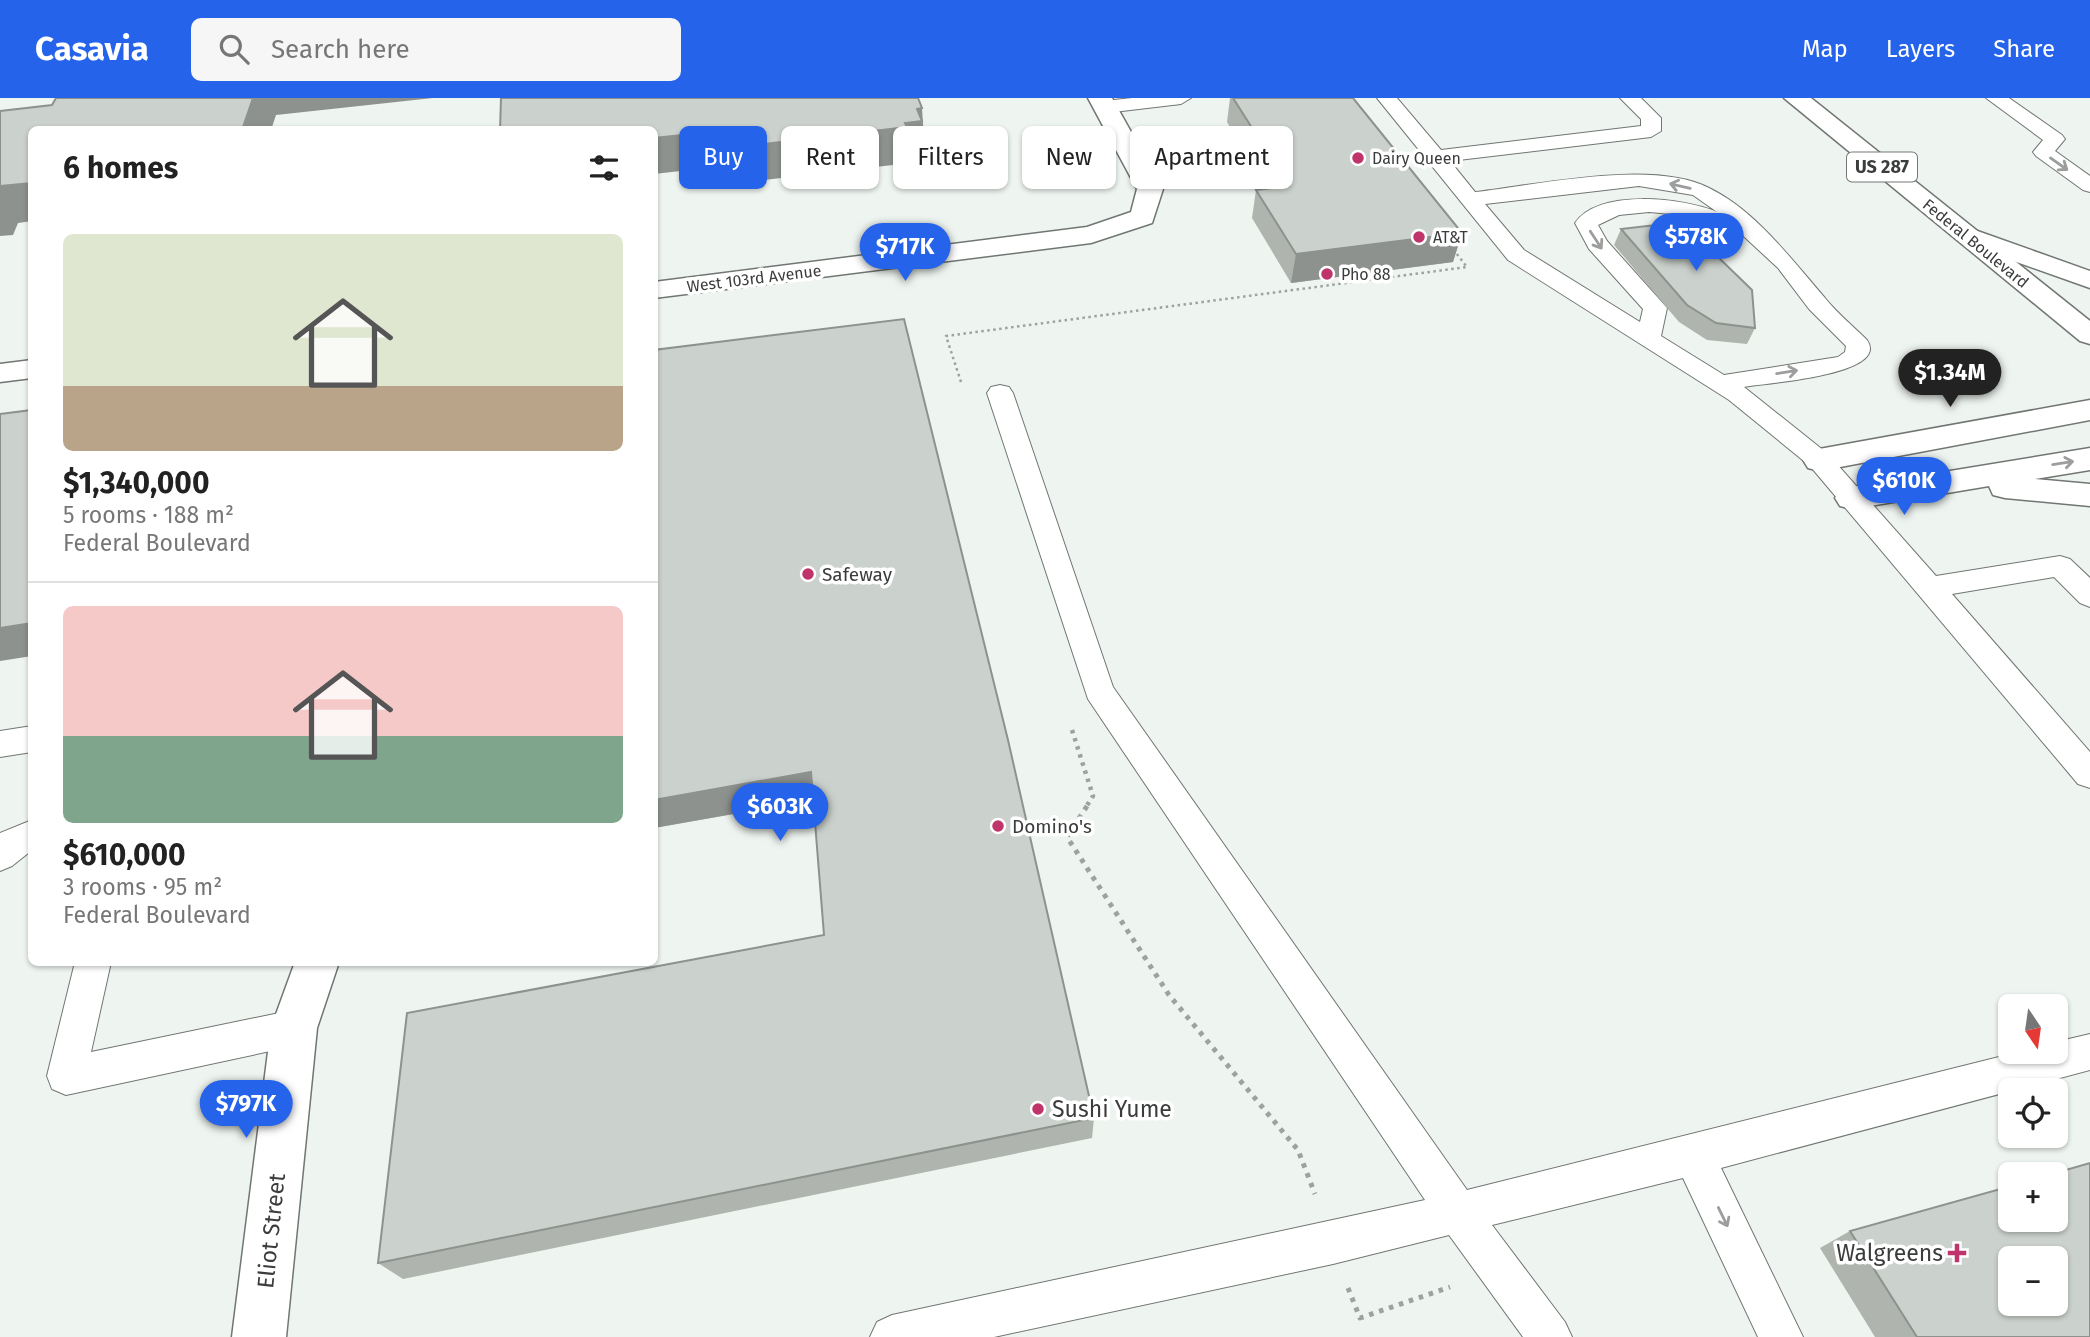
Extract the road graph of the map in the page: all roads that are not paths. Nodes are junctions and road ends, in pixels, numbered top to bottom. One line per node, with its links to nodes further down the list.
1 (1181, 98): 6 (lane)
2 (1387, 98): 7 (lane)
3 (1630, 98): 7 (lane)
4 (1796, 98): 10 (street, Federal Boulevard / US 287)
5 (1996, 98): 8 (lane, one-way to 8)
6 (1103, 102): 12 (street, West 103rd Avenue)
7 (1436, 157): 9 (lane)
8 (2090, 186)
9 (1471, 199): 13 (lane, one-way to 9); 15 (lane)
10 (1969, 236): 11 (street); 14 (street, Federal Boulevard / US 287)
11 (2090, 280)
12 (658, 289)
13 (1818, 304): 15 (lane, one-way to 15); 18 (lane, one-way to 13)
14 (2090, 335)
15 (1649, 338): 18 (lane)
16 (28, 370): 17 (street)
17 (0, 373)
18 (1720, 383): 22 (lane)
19 (1000, 393): 38 (lane)
20 (2090, 410): 22 (street)
21 (2090, 459): 23 (street, one-way to 21)
22 (1819, 460): 25 (lane)
23 (1947, 482): 24 (street); 25 (street)
24 (2090, 495)
25 (1852, 498): 26 (lane)
26 (1928, 588): 27 (lane); 30 (lane)
27 (2090, 596)
28 (28, 740): 29 (lane)
29 (0, 744)
30 (2087, 768)
31 (28, 836): 32 (lane)
32 (0, 856)
33 (92, 966): 35 (lane)
34 (316, 966): 35 (street, Eliot Street)
35 (294, 1028): 39 (street, Eliot Street)
36 (2090, 1052): 37 (lane)
37 (1693, 1155): 38 (lane); 42 (lane, one-way to 42)
38 (1458, 1213): 40 (lane); 41 (lane)
39 (259, 1337)
40 (892, 1337)
41 (1550, 1337)
42 (1781, 1337)

